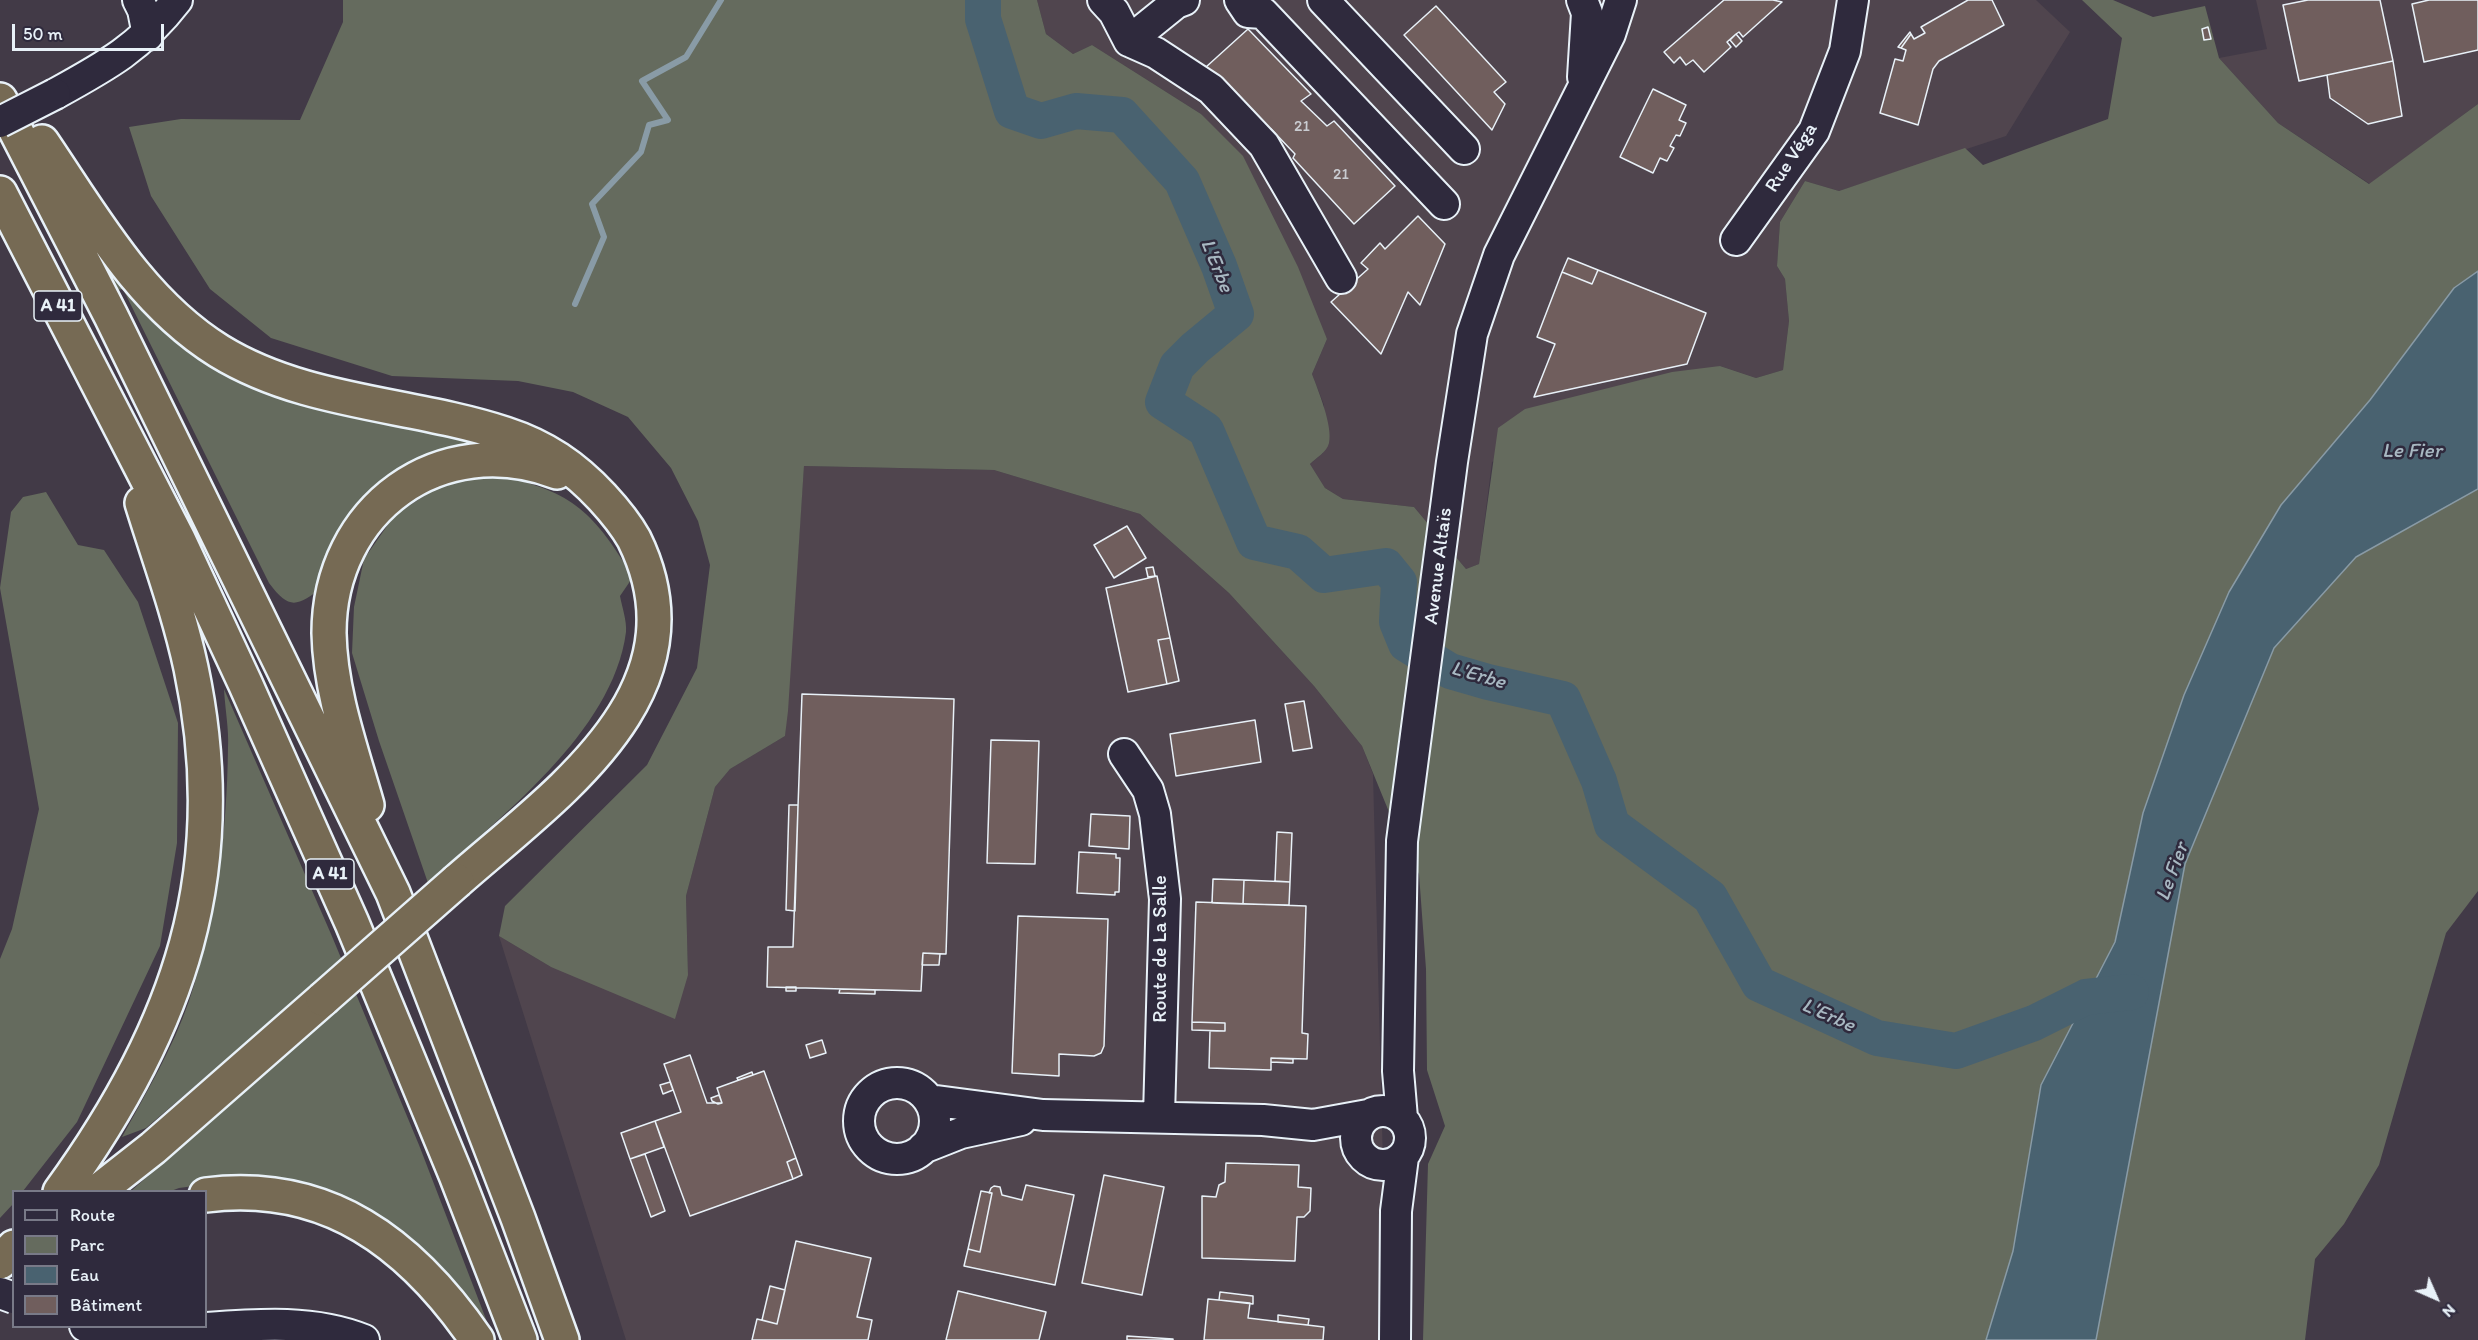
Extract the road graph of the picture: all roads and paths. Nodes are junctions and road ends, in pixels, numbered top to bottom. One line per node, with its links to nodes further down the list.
1 (138, 0): 9 (street)
2 (1103, 0): 10 (street)
3 (1184, 0): 10 (street)
4 (1240, 0): 17 (street)
5 (1323, 0): 15 (street)
6 (1582, 0): 12 (street, Avenue Altaïs)
7 (1622, 0): 12 (street, Avenue Altaïs)
8 (1852, 0): 18 (street, Rue Véga)
9 (164, 12): 14 (street, bridge)
10 (1129, 41): 19 (street)
11 (0, 81): 21 (highway)
12 (1583, 86): 26 (street, Avenue Altaïs)
13 (0, 100): 23 (highway, A 41)
14 (0, 122)
15 (1464, 149)
16 (0, 193): 20 (highway, A 41)
17 (1444, 204)
18 (1736, 240)
19 (1341, 278)
20 (115, 418): 32 (highway); 42 (highway, A 41)
21 (605, 501): 23 (highway); 29 (highway, bridge)
22 (1124, 754): 27 (street, Route de La Salle)
23 (393, 893): 43 (highway, A 41)
24 (929, 1100): 25 (street); 30 (street); 30 (street)
25 (1043, 1115): 27 (street); 30 (street)
26 (1382, 1115): 28 (street); 31 (street); 31 (street)
27 (1159, 1116): 28 (street)
28 (1313, 1125): 31 (street)
29 (153, 1148): 33 (highway); 34 (highway)
30 (923, 1148)
31 (1380, 1159): 44 (street)
32 (61, 1190)
33 (98, 1190)
34 (109, 1190)
35 (207, 1195): 41 (highway)
36 (12, 1257): 37 (highway)
37 (7, 1281)
38 (86, 1332): 39 (street)
39 (315, 1333): 40 (street)
40 (364, 1340)
41 (477, 1340)
42 (520, 1340)
43 (562, 1340)
44 (1395, 1340)

